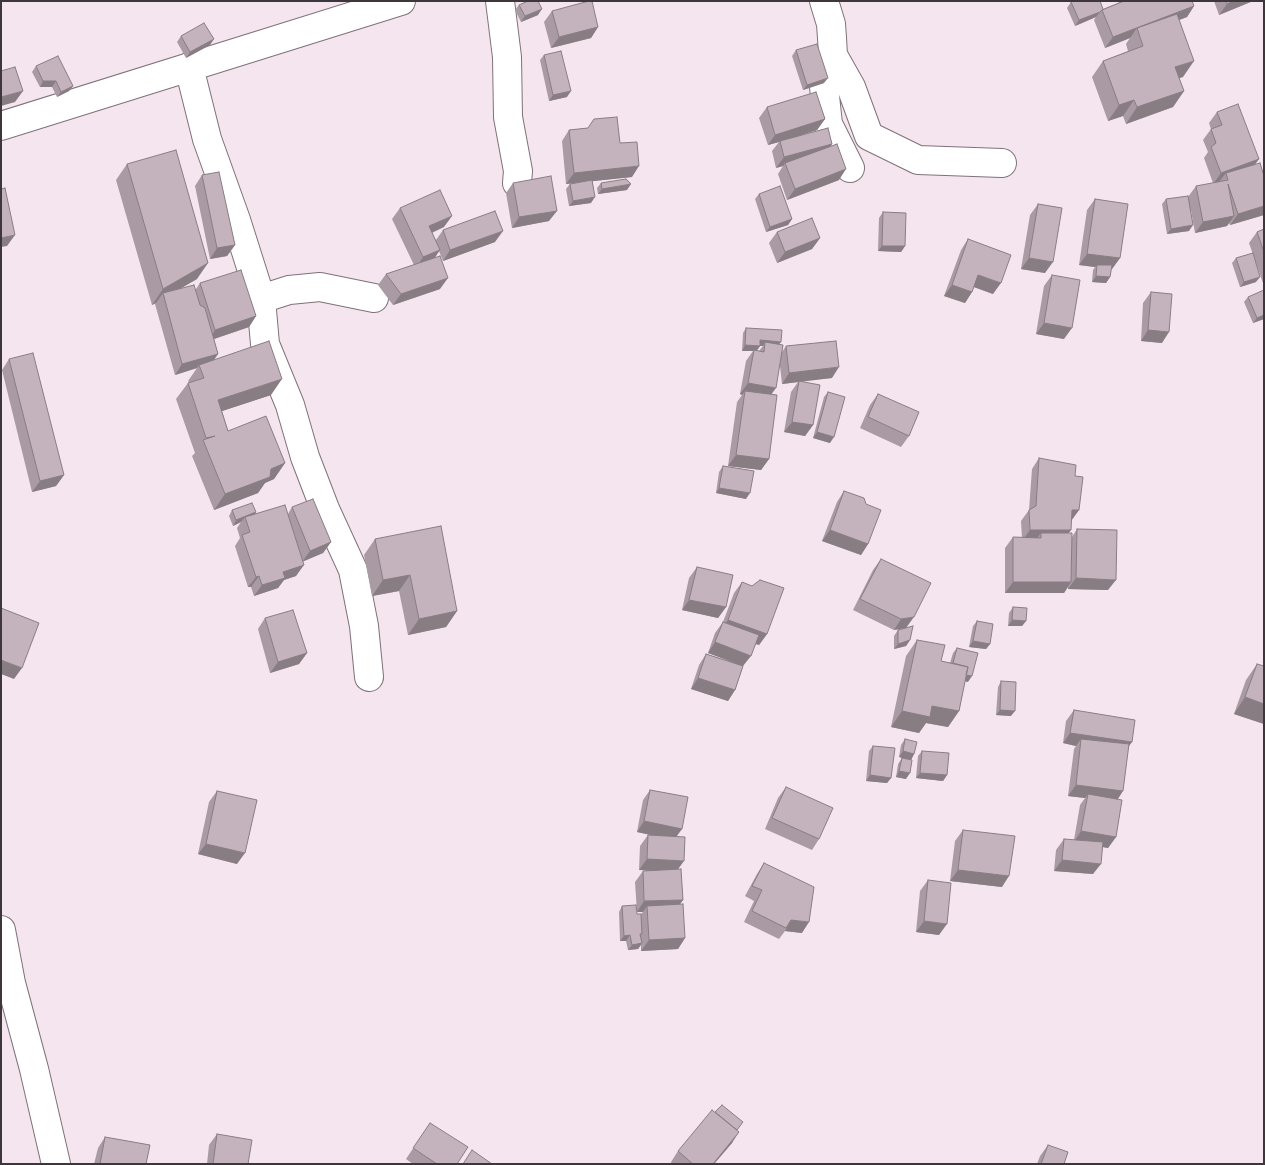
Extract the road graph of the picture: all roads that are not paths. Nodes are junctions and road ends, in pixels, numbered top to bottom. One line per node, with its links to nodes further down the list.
1 (401, 1): 5 (street)
2 (500, 1): 9 (street)
3 (824, 1): 4 (street)
4 (832, 55): 7 (street); 8 (street)
5 (189, 67): 6 (street); 11 (street)
6 (1, 126)
7 (1002, 163)
8 (850, 168)
9 (517, 183)
10 (374, 298): 11 (street)
11 (261, 299): 12 (street)
12 (369, 677)
13 (1, 930): 14 (street)
14 (56, 1164)

